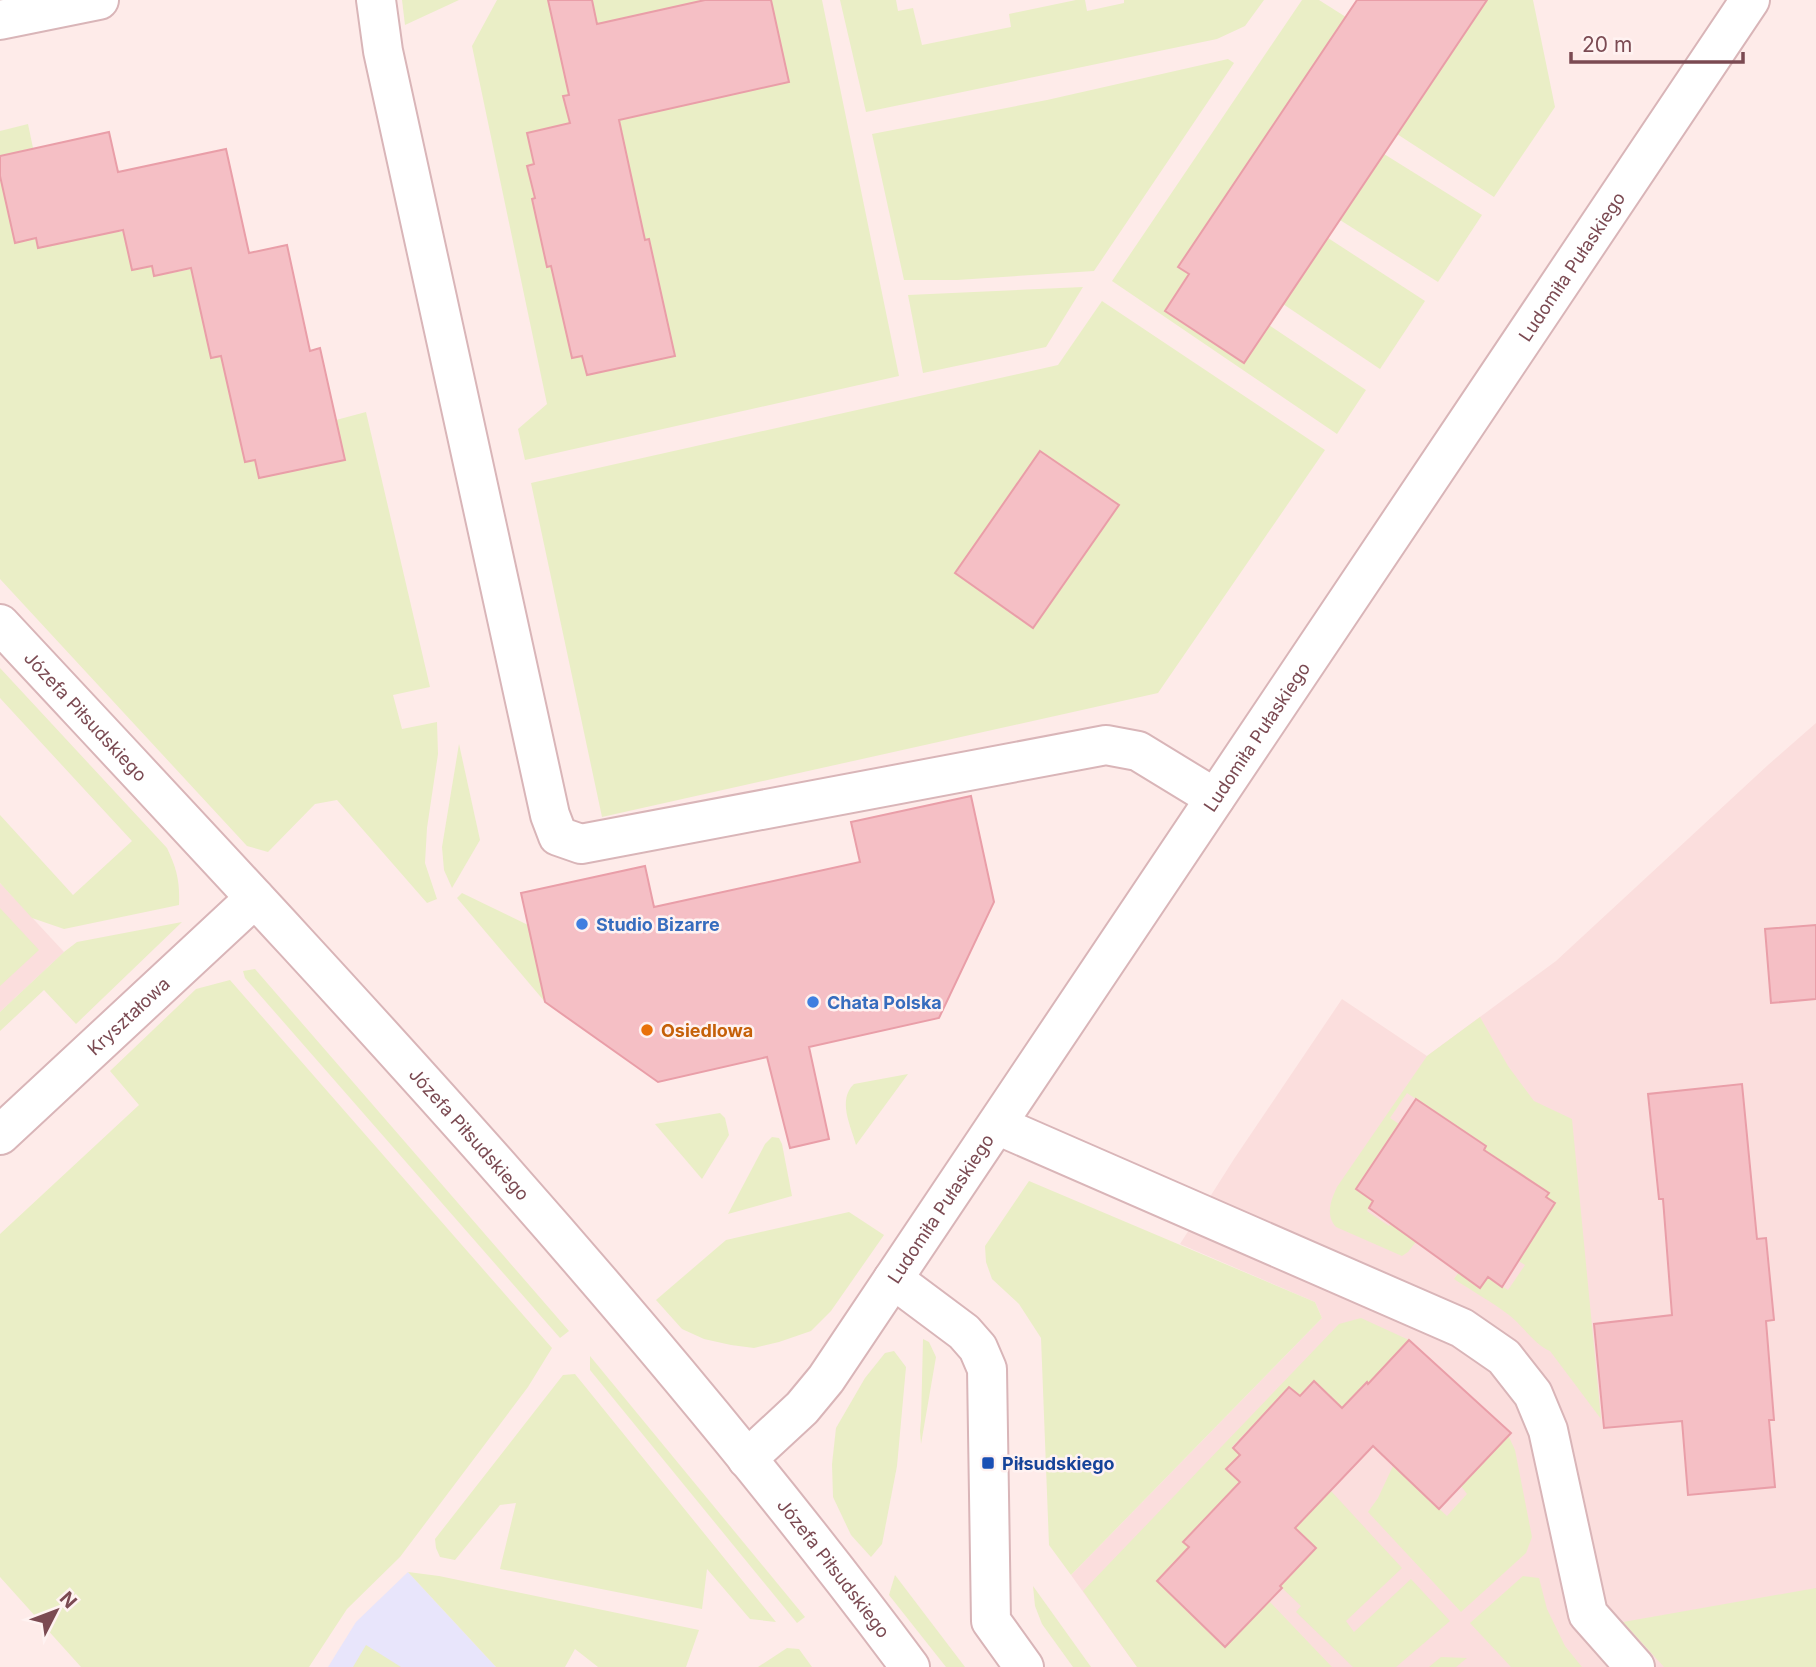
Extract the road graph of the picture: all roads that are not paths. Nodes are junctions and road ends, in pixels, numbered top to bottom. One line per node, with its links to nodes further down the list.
1 (99, 0): 4 (street)
2 (376, 0): 6 (street)
3 (1749, 0): 6 (street, Ludomiła Pułaskiego)
4 (0, 20)
5 (0, 624): 7 (street, Józefa Piłsudskiego)
6 (1215, 798): 8 (street, Ludomiła Pułaskiego)
7 (255, 898): 9 (street, Kryształowa); 11 (street, Józefa Piłsudskiego)
8 (998, 1125): 10 (street, Ludomiła Pułaskiego); 14 (street)
9 (0, 1135)
10 (893, 1279): 11 (street, Ludomiła Pułaskiego); 13 (street)
11 (747, 1459): 12 (street, Józefa Piłsudskiego)
12 (910, 1667)
13 (1024, 1667)
14 (1635, 1667)

